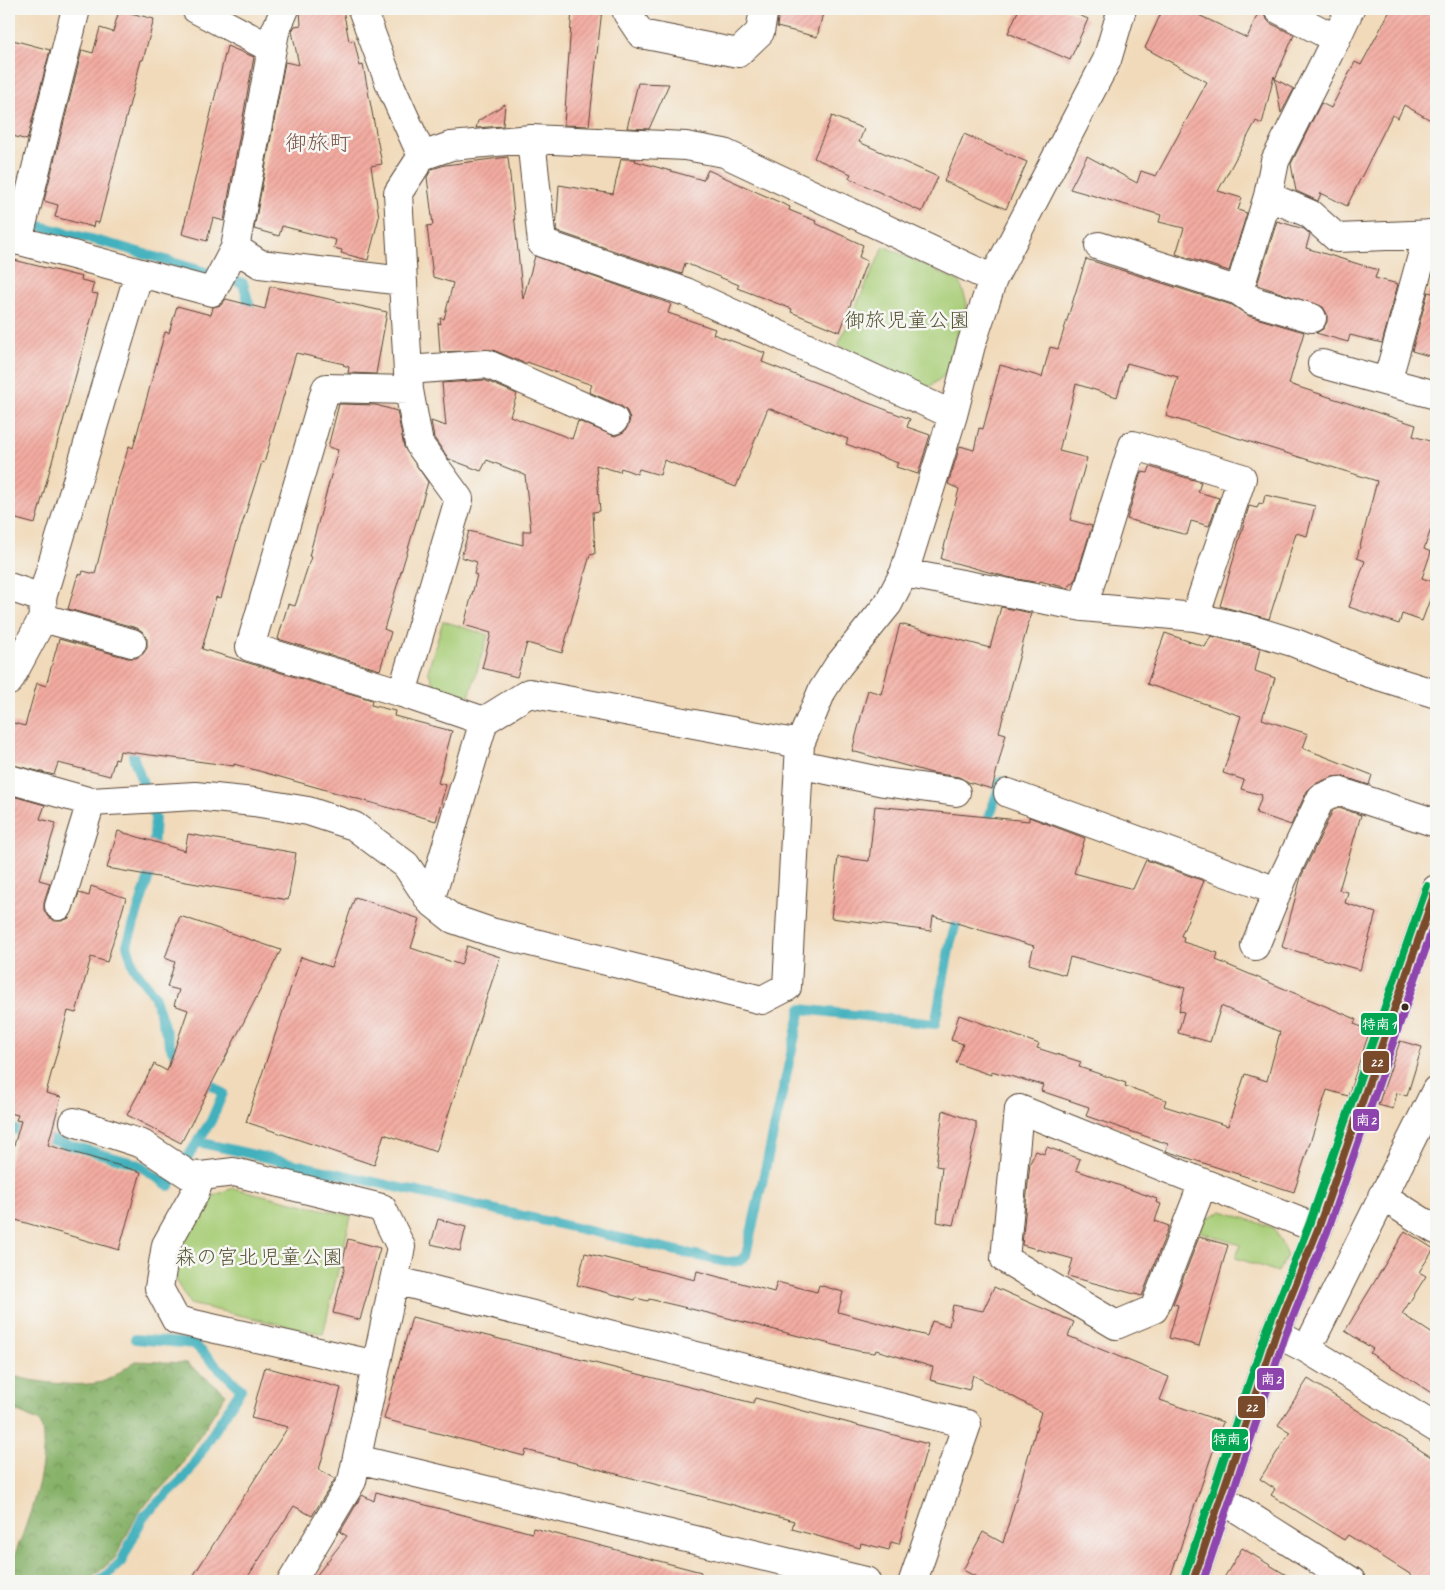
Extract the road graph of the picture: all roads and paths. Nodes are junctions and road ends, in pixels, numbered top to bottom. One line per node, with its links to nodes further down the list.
1 (76, 9): 15 (street)
2 (196, 9): 11 (street)
3 (285, 9): 11 (street)
4 (362, 9): 13 (street)
5 (627, 9): 6 (street)
6 (764, 9)
7 (1122, 9): 20 (street)
8 (1278, 9): 10 (street)
9 (1350, 9): 10 (street)
10 (1336, 39): 14 (street)
11 (272, 49): 18 (street)
12 (532, 139): 13 (street); 20 (street); 28 (street)
13 (422, 156): 21 (street)
14 (1268, 196): 16 (street); 22 (street)
15 (18, 230): 19 (street)
16 (1432, 234): 26 (street)
17 (1099, 246): 22 (street)
18 (226, 265): 19 (street); 21 (street)
19 (140, 273): 33 (street)
20 (993, 279): 28 (street)
21 (403, 281): 25 (street)
22 (1239, 291): 23 (street)
23 (1312, 318)
24 (1322, 364): 26 (street)
25 (408, 380): 29 (street); 37 (street); 37 (street)
26 (1386, 382): 27 (street)
27 (1436, 395)
28 (953, 415): 30 (street)
29 (614, 420)
30 (904, 573): 32 (street); 40 (street)
31 (9, 587): 33 (street)
32 (1083, 607): 34 (street); 34 (street)
33 (43, 608): 35 (street); 36 (street)
34 (1195, 616): 38 (street)
35 (132, 643)
36 (9, 681)
37 (402, 693): 39 (street)
38 (1436, 694)
39 (484, 721): 40 (street); 48 (street)
40 (800, 754): 42 (street); 48 (street)
41 (9, 778): 44 (street)
42 (956, 792)
43 (1008, 793): 47 (street)
44 (91, 802): 48 (street); 49 (street)
45 (1436, 823): 47 (street)
46 (1436, 889): 56 (street)
47 (1278, 891): 50 (street)
48 (430, 901)
49 (59, 906)
50 (1255, 946)
51 (1436, 1090): 55 (street)
52 (74, 1122): 53 (street)
53 (195, 1176): 58 (street); 61 (street)
54 (1203, 1183): 54 (street); 56 (street)
55 (1382, 1196): 57 (street); 60 (street)
56 (1318, 1229): 59 (street)
57 (1436, 1230)
58 (394, 1280): 61 (street); 69 (street)
59 (1276, 1333): 60 (street); 66 (street)
60 (1307, 1349): 63 (street)
61 (376, 1365): 65 (street)
62 (9, 1414): 64 (path)
63 (1436, 1428)
64 (9, 1431)
65 (357, 1459): 67 (street); 68 (street)
66 (1222, 1499): 70 (street); 71 (street)
67 (292, 1581)
68 (866, 1581)
69 (913, 1581)
70 (1193, 1581)
71 (1351, 1581)

